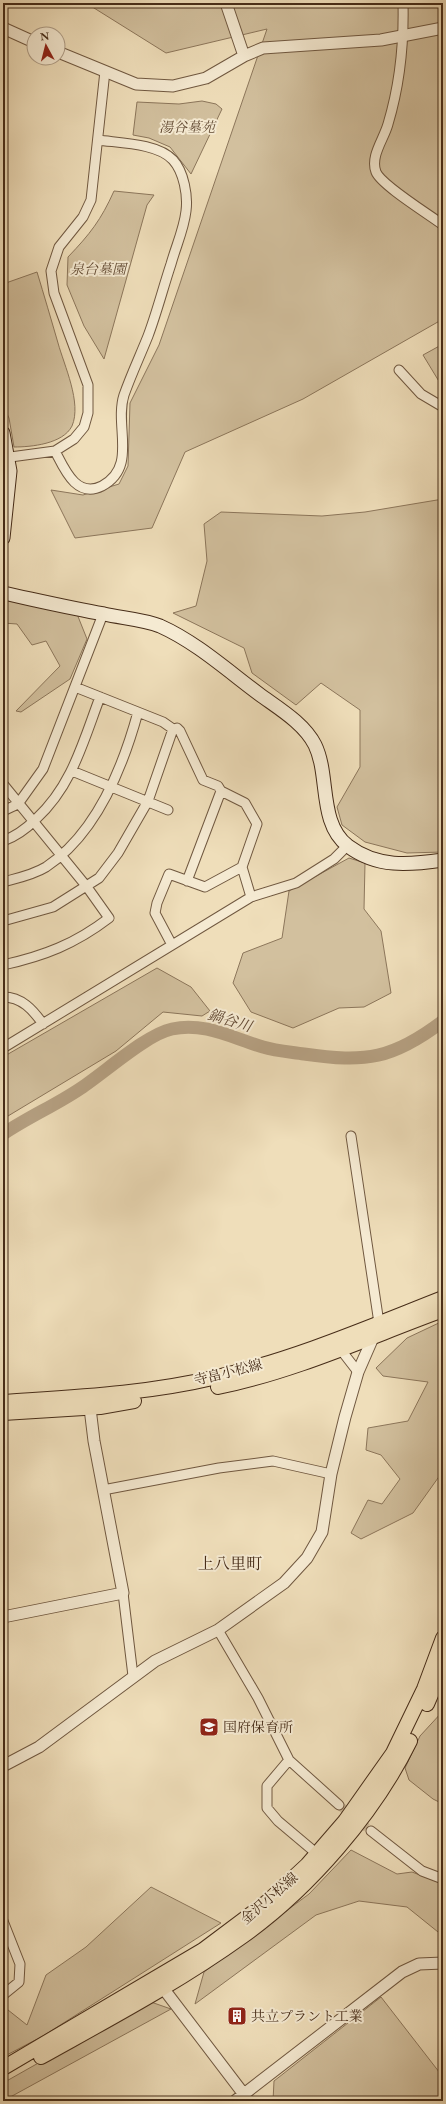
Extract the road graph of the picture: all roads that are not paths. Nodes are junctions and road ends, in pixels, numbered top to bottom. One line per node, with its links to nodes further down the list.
1 (226, 3): 8 (street)
2 (403, 3): 5 (street)
3 (3, 28): 6 (street)
4 (443, 28): 5 (street)
5 (404, 36): 8 (street); 11 (street)
6 (26, 38)
7 (66, 55): 9 (street)
8 (244, 56): 9 (street)
9 (105, 71): 10 (street)
10 (98, 140): 15 (street); 15 (street)
11 (443, 225)
12 (399, 370): 13 (street)
13 (443, 407)
14 (3, 433): 16 (main road)
15 (55, 451): 16 (street)
16 (5, 458): 17 (main road)
17 (3, 538)
18 (3, 593): 19 (main road)
19 (103, 614): 20 (street); 34 (main road)
20 (75, 687): 21 (street); 29 (street)
21 (100, 697): 22 (street); 24 (street)
22 (138, 712): 23 (street); 26 (street)
23 (173, 729): 27 (street); 28 (street)
24 (72, 771): 26 (street); 32 (street)
25 (3, 784): 29 (street)
26 (110, 785): 28 (street); 35 (street)
27 (221, 791): 37 (street); 38 (street)
28 (148, 801): 30 (street); 40 (street)
29 (18, 804): 31 (street); 32 (street)
30 (168, 810)
31 (3, 811)
32 (34, 821): 33 (street); 35 (street)
33 (3, 841)
34 (347, 846): 36 (main road); 41 (street)
35 (61, 856): 39 (street); 40 (street)
36 (443, 860)
37 (242, 867): 38 (street); 41 (street)
38 (187, 881): 43 (street)
39 (3, 882)
40 (87, 887): 42 (street); 44 (street)
41 (251, 897): 43 (street)
42 (3, 921)
43 (172, 945): 46 (street)
44 (3, 965)
45 (3, 997): 46 (street)
46 (43, 1024): 47 (street)
47 (3, 1048)
48 (351, 1136): 51 (street)
49 (443, 1298): 51 (main road, 寺畠小松線)
50 (443, 1310): 52 (main road, 寺畠小松線)
51 (379, 1323): 52 (street); 56 (main road, 寺畠小松線)
52 (373, 1337): 53 (main road, 寺畠小松線); 54 (street)
53 (341, 1350): 54 (street); 56 (main road, 寺畠小松線)
54 (358, 1372): 59 (street)
55 (3, 1402): 57 (main road, 寺畠小松線)
56 (90, 1402): 57 (main road, 寺畠小松線); 60 (street)
57 (23, 1406): 58 (main road, 寺畠小松線)
58 (3, 1413)
59 (331, 1474): 60 (street); 63 (street)
60 (103, 1490): 61 (street)
61 (123, 1593): 62 (street); 66 (street)
62 (3, 1617)
63 (218, 1630): 66 (street); 67 (street)
64 (443, 1638): 71 (main road, 金沢小松線)
65 (443, 1667): 75 (main road, 金沢小松線)
66 (133, 1676): 68 (street)
67 (289, 1760): 69 (street); 71 (street)
68 (3, 1766)
69 (339, 1805)
70 (370, 1831): 72 (street)
71 (316, 1853): 77 (main road, 金沢小松線)
72 (443, 1879)
73 (3, 1921): 76 (street)
74 (443, 1963): 79 (street)
75 (163, 1988): 78 (main road, 金沢小松線); 79 (street)
76 (3, 1995)
77 (3, 2068)
78 (3, 2078)
79 (243, 2099)

